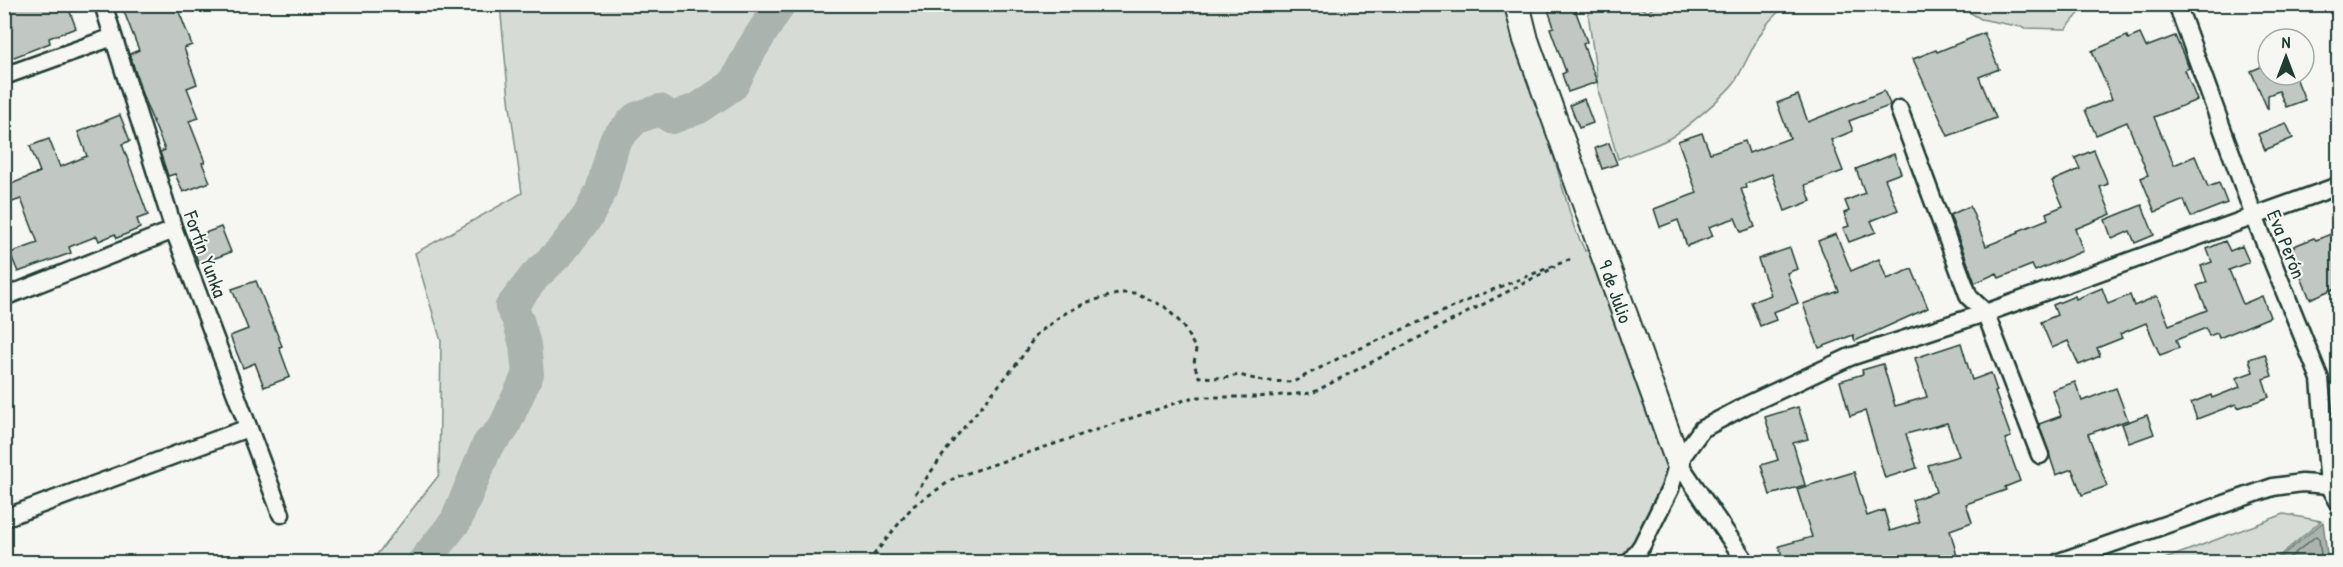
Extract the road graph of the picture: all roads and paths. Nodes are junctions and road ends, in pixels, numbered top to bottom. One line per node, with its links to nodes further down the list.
1 (103, 4): 4 (street, Fortín Yunka)
2 (1517, 4): 10 (main road, 9 de Julio)
3 (2177, 4): 8 (street, Eva Perón)
4 (113, 37): 5 (street); 9 (street, Fortín Yunka)
5 (4, 76)
6 (1899, 109): 13 (street)
7 (2338, 186): 8 (street)
8 (2254, 216): 13 (street); 17 (street, Eva Perón)
9 (174, 230): 12 (street); 14 (street, Fortín Yunka)
10 (1599, 245): 11 (path); 16 (main road, 9 de Julio)
11 (1570, 259): 18 (path); 22 (path)
12 (4, 297)
13 (1985, 312): 15 (street); 16 (street)
14 (248, 428): 20 (street, Fortín Yunka); 21 (street)
15 (2040, 455)
16 (1678, 462): 23 (street); 24 (street, 9 de Julio)
17 (2334, 481): 19 (street, Eva Perón); 25 (street)
18 (915, 494)
19 (2338, 501)
20 (281, 514)
21 (4, 518)
22 (868, 562)
23 (1630, 562)
24 (1746, 562)
25 (2059, 562)

